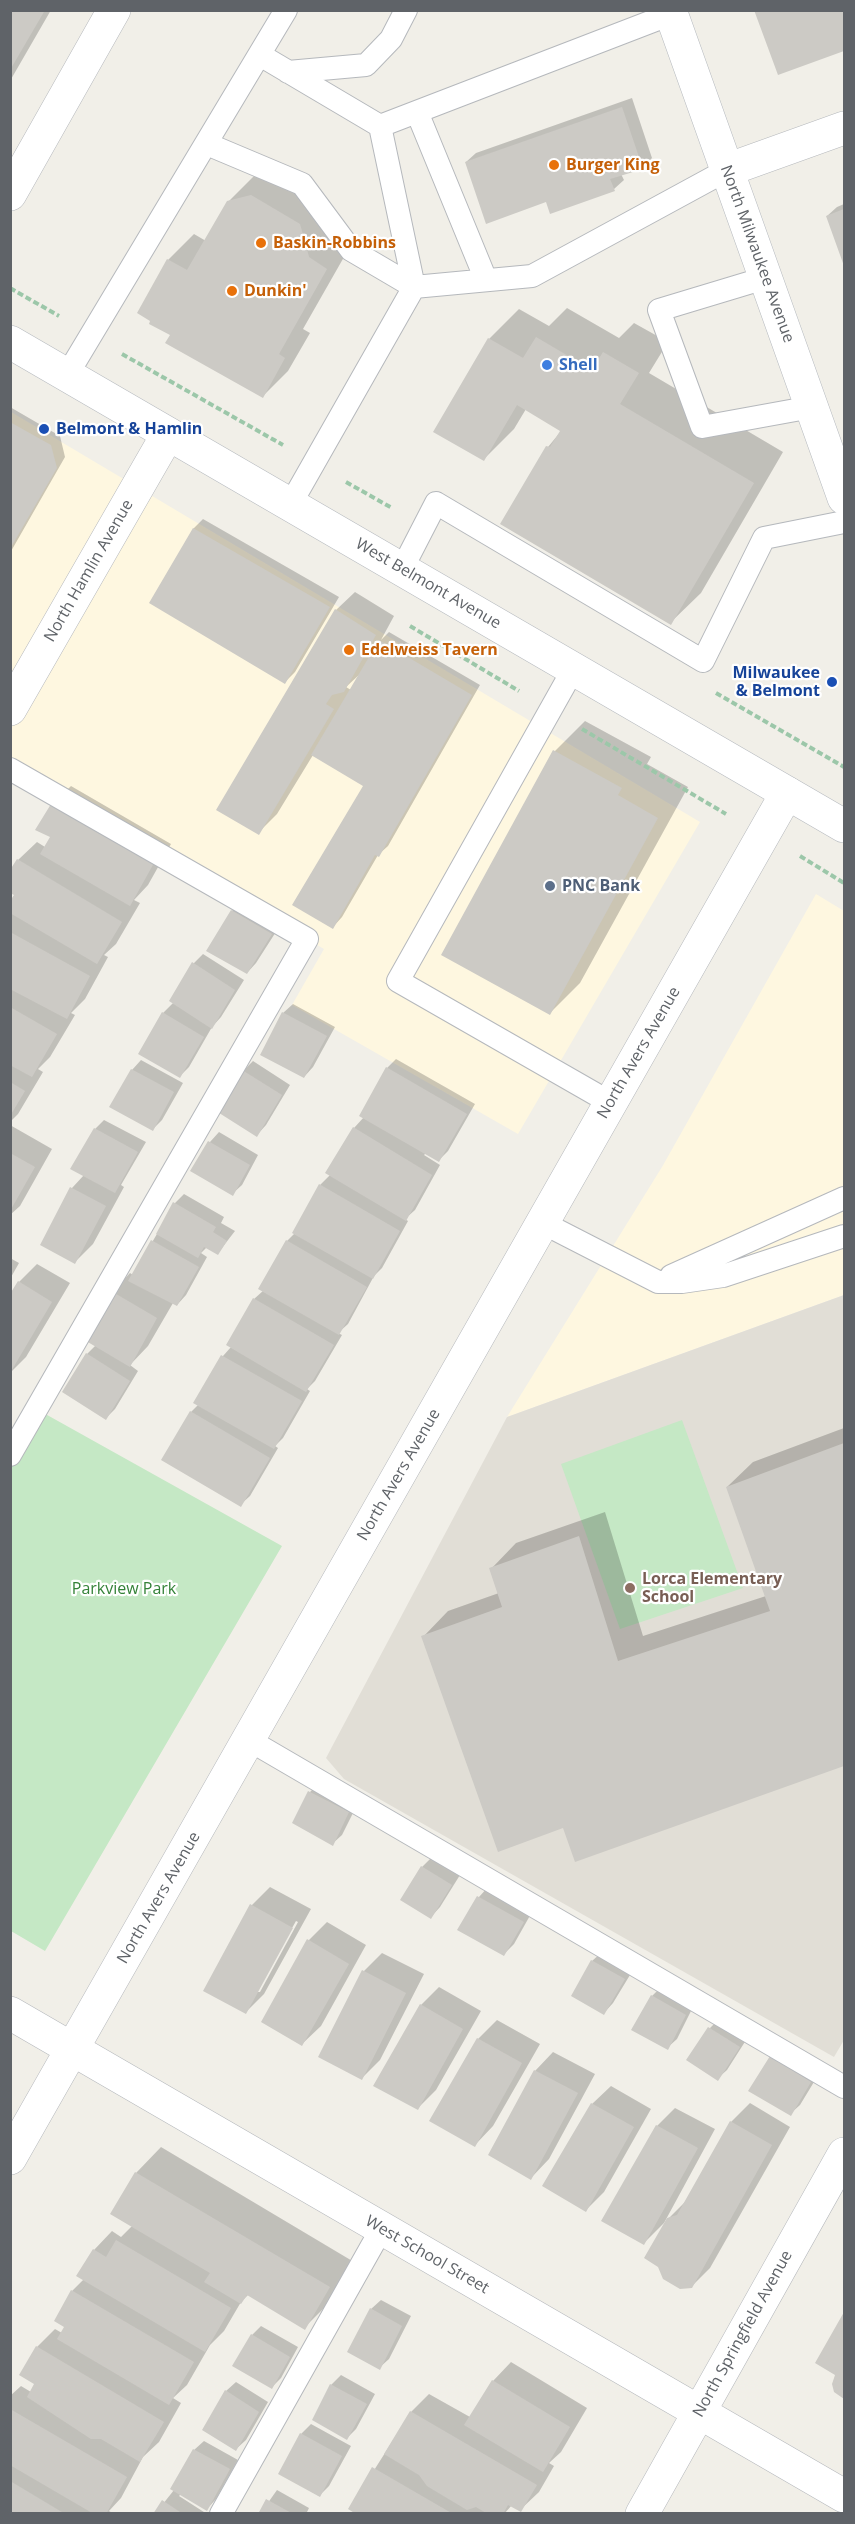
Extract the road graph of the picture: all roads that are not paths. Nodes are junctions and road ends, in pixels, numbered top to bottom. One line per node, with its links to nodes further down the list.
1 (114, 10): 12 (street)
2 (286, 10): 5 (lane)
3 (406, 10): 6 (lane)
4 (671, 12): 7 (lane); 11 (street, North Milwaukee Avenue)
5 (260, 55): 6 (lane); 10 (lane)
6 (288, 72): 8 (lane)
7 (417, 112): 8 (lane); 14 (lane)
8 (380, 126): 15 (lane)
9 (844, 128): 11 (street)
10 (207, 144): 15 (lane); 17 (lane)
11 (727, 170): 13 (street, North Milwaukee Avenue); 14 (lane)
12 (10, 194)
13 (765, 278): 18 (street, North Milwaukee Avenue); 18 (lane)
14 (486, 280): 15 (lane)
15 (414, 287): 21 (lane)
16 (10, 342): 17 (street, West Belmont Avenue)
17 (67, 375): 19 (street, West Belmont Avenue)
18 (812, 407): 20 (street, North Milwaukee Avenue)
19 (168, 434): 21 (street, West Belmont Avenue); 25 (street, North Hamlin Avenue)
20 (844, 498)
21 (290, 504): 23 (street, West Belmont Avenue)
22 (844, 522): 23 (lane)
23 (402, 569): 24 (street, West Belmont Avenue)
24 (574, 668): 27 (street, West Belmont Avenue); 29 (lane)
25 (10, 709)
26 (10, 769): 34 (lane)
27 (787, 793): 28 (street, West Belmont Avenue); 29 (street, North Avers Avenue)
28 (844, 826)
29 (611, 1103): 31 (street, North Avers Avenue)
30 (844, 1198): 33 (lane)
31 (543, 1222): 33 (lane); 35 (street, North Avers Avenue)
32 (844, 1236): 33 (lane)
33 (658, 1282)
34 (10, 1455)
35 (249, 1740): 37 (street, North Avers Avenue); 38 (lane)
36 (10, 2013): 37 (street, West School Street)
37 (72, 2049): 40 (street, North Avers Avenue); 41 (street, West School Street)
38 (844, 2087)
39 (844, 2154): 42 (street, North Springfield Avenue)
40 (10, 2158)
41 (382, 2228): 42 (street, West School Street); 44 (lane)
42 (699, 2413): 43 (street, West School Street); 45 (street, North Springfield Avenue)
43 (844, 2496)
44 (221, 2514)
45 (642, 2514)

